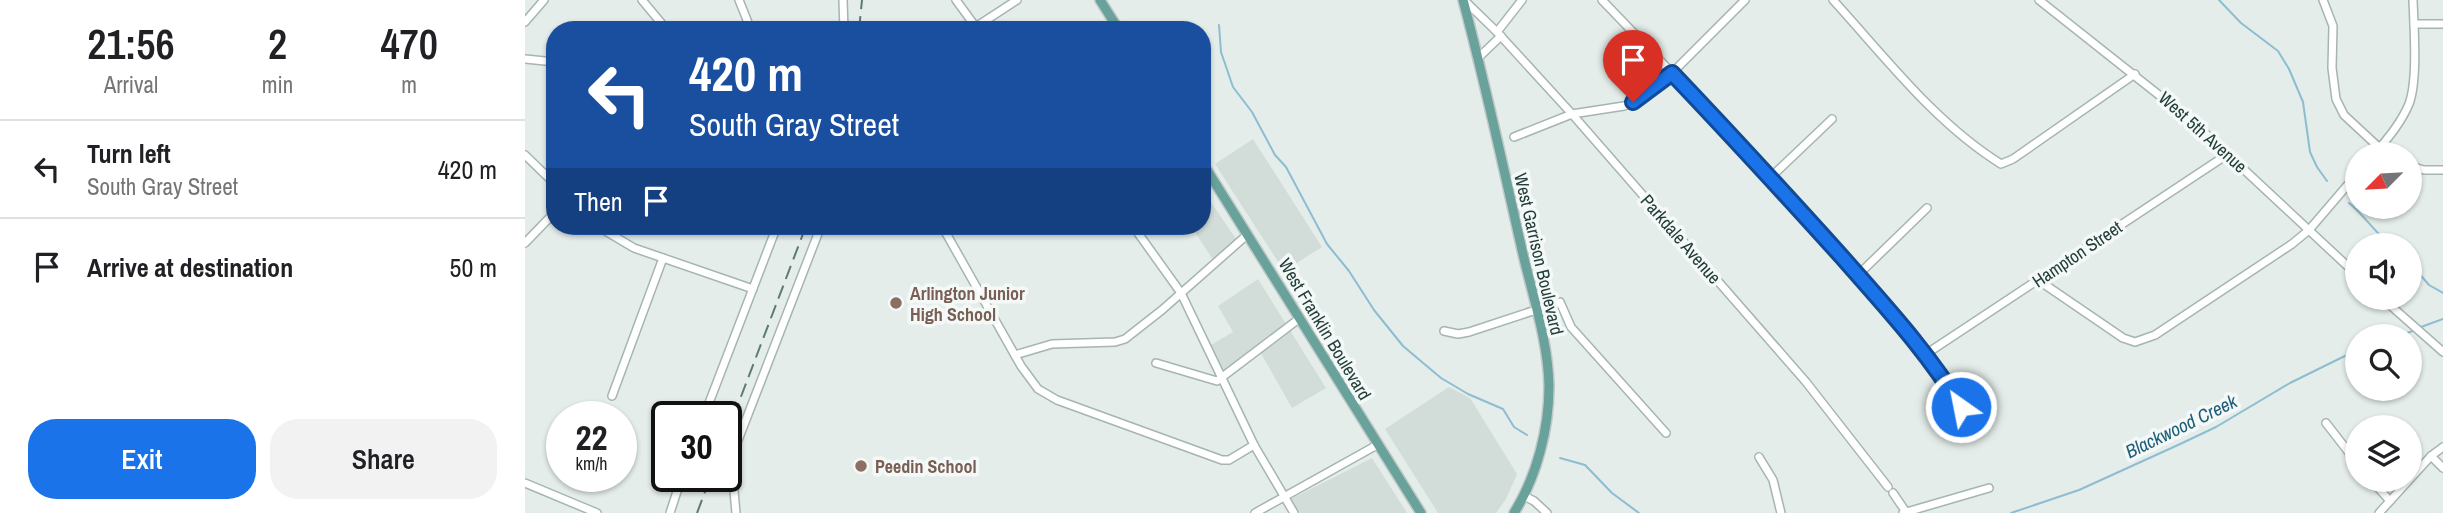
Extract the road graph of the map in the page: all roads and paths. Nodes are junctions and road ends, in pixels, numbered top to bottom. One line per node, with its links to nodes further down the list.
1 (544, 0): 22 (street)
2 (642, 0): 16 (street)
3 (739, 0): 17 (street)
4 (843, 0): 18 (street)
5 (956, 0): 19 (street)
6 (1017, 0): 20 (street)
7 (1100, 0): 21 (main road)
8 (1464, 0): 25 (street, Parkdale Avenue); 27 (main road, West Garrison Boulevard)
9 (1522, 0): 25 (street)
10 (1602, 0): 29 (street)
11 (1745, 0): 29 (street)
12 (1833, 0): 30 (street)
13 (2039, 0): 30 (street, West 5th Avenue)
14 (2323, 0): 34 (street)
15 (2413, 0): 23 (street)
16 (660, 21)
17 (747, 21)
18 (844, 21)
19 (970, 21)
20 (987, 21)
21 (1113, 21)
22 (525, 22)
23 (2414, 24): 24 (street); 35 (street)
24 (2443, 24)
25 (1499, 34): 27 (street); 31 (street, Parkdale Avenue)
26 (525, 59): 28 (street)
27 (1477, 59): 60 (main road, West Garrison Boulevard)
28 (546, 61)
29 (1672, 73): 31 (street); 42 (street)
30 (2135, 74): 36 (street, West 5th Avenue)
31 (1571, 114): 33 (street); 88 (street, Parkdale Avenue)
32 (1832, 119): 42 (street)
33 (1514, 136)
34 (2369, 142)
35 (2384, 142)
36 (2228, 154): 46 (street, West 5th Avenue); 57 (street, Hampton Street)
37 (525, 155): 40 (street)
38 (2422, 169): 39 (street)
39 (2443, 170)
40 (546, 175)
41 (1211, 176): 47 (main road, West Franklin Boulevard)
42 (1771, 177): 56 (street)
43 (2345, 188): 46 (street)
44 (1927, 208): 56 (street)
45 (546, 221): 53 (street)
46 (2309, 230): 55 (street, West 5th Avenue); 57 (street)
47 (1248, 234): 59 (street); 62 (main road, West Franklin Boulevard)
48 (610, 235): 54 (street)
49 (774, 235): 58 (street)
50 (818, 235): 91 (street)
51 (947, 235): 66 (street)
52 (1139, 235): 59 (street)
53 (525, 243)
54 (663, 258): 58 (street); 69 (street)
55 (2345, 264)
56 (1858, 275): 65 (street)
57 (2038, 280): 65 (street, Hampton Street)
58 (753, 289): 70 (street)
59 (1181, 293): 66 (street); 68 (street)
60 (1536, 309): 63 (street); 73 (street); 85 (main road, West Garrison Boulevard)
61 (2395, 310): 64 (street)
62 (1300, 318): 68 (street); 75 (main road, West Franklin Boulevard)
63 (1444, 331)
64 (2443, 352)
65 (1926, 354): 72 (street)
66 (1015, 355): 74 (street)
67 (1156, 363): 68 (street)
68 (1223, 378): 74 (street)
69 (612, 396)
70 (710, 401)
71 (2326, 423): 77 (street)
72 (1972, 425)
73 (1667, 433)
74 (1254, 445): 86 (street)
75 (1377, 445): 86 (street); 94 (main road, West Franklin Boulevard)
76 (2443, 447): 78 (street)
77 (2345, 448)
78 (2431, 456): 80 (street); 87 (street)
79 (1759, 457): 97 (street)
80 (2443, 468)
81 (525, 484): 89 (street)
82 (1989, 488): 88 (street)
83 (677, 492): 90 (street)
84 (2382, 492): 87 (street)
85 (1524, 496): 95 (main road, West Garrison Boulevard); 96 (street)
86 (1284, 497): 92 (street); 93 (street)
87 (2391, 501): 98 (street)
88 (1904, 512)
89 (597, 513)
90 (670, 513)
91 (736, 513)
92 (1255, 513)
93 (1294, 513)
94 (1421, 513)
95 (1514, 513)
96 (1548, 513)
97 (1781, 513)
98 (2379, 513)

